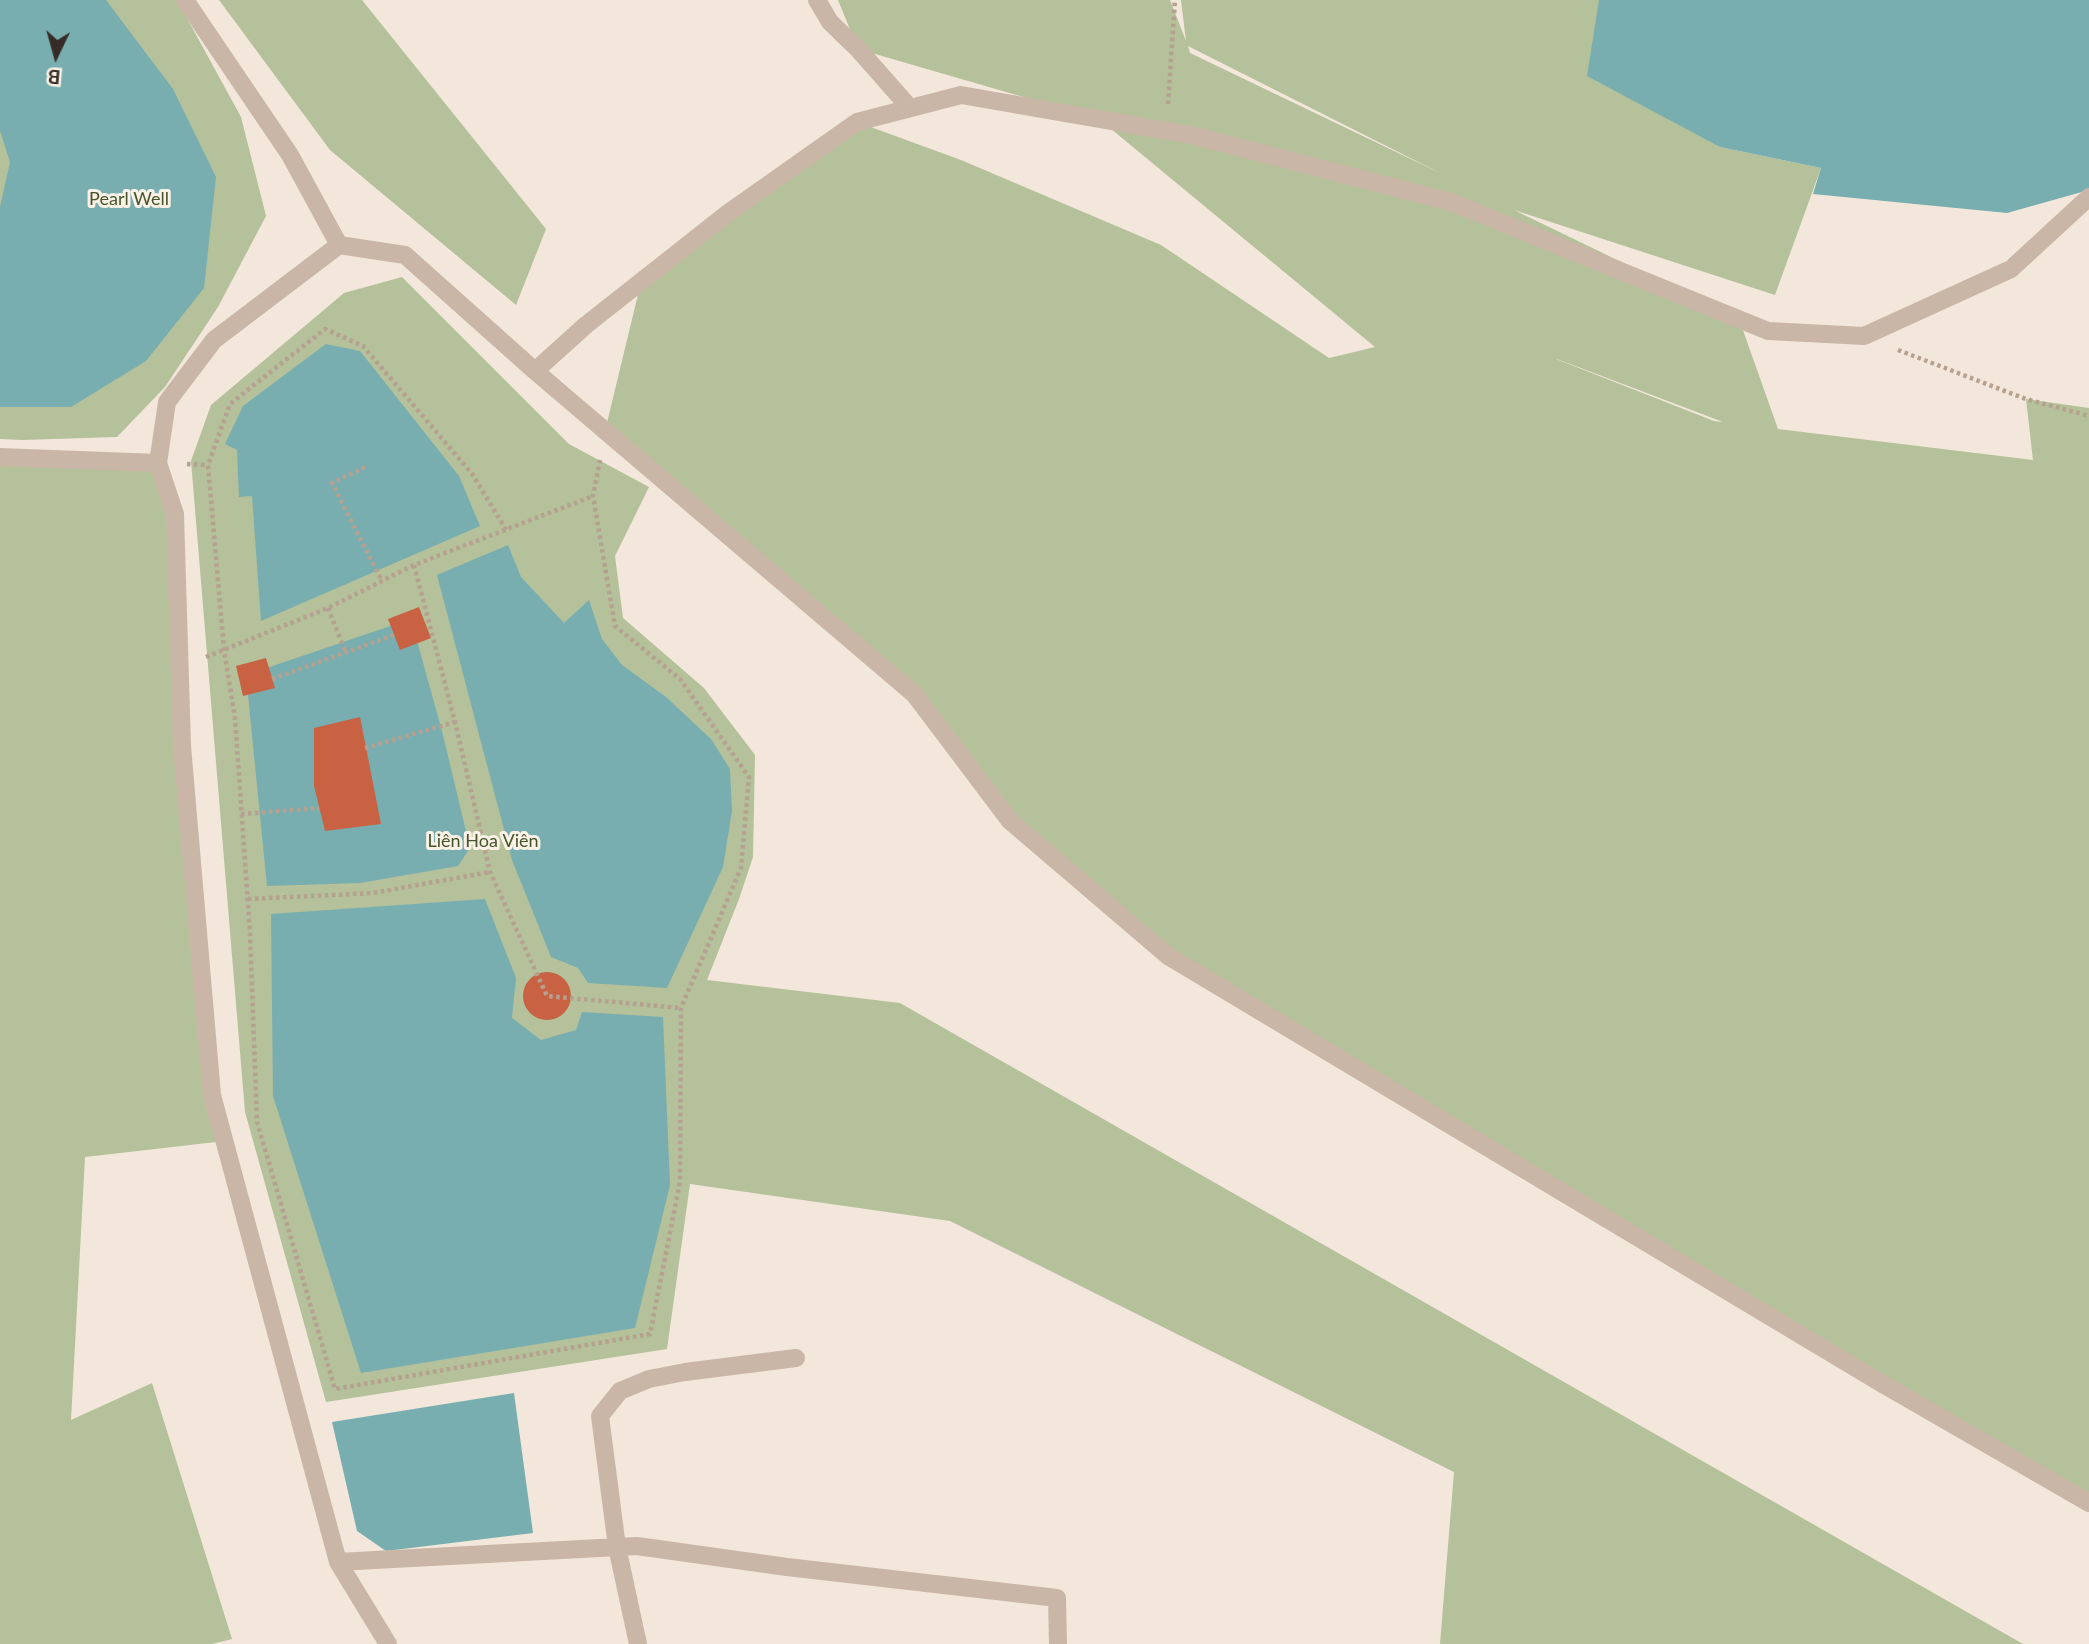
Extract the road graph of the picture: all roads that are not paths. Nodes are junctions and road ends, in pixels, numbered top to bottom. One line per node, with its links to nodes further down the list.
1 (186, 0): 5 (street)
2 (817, 0): 3 (street)
3 (910, 108): 4 (street); 6 (street)
4 (2089, 197)
5 (339, 245): 6 (street); 8 (street)
6 (535, 371): 10 (street)
7 (0, 457): 8 (street)
8 (158, 463): 12 (street)
9 (796, 1358): 11 (street)
10 (2089, 1503)
11 (617, 1547): 12 (street); 14 (street); 15 (street)
12 (338, 1562): 13 (street)
13 (388, 1644)
14 (638, 1644)
15 (1058, 1644)

